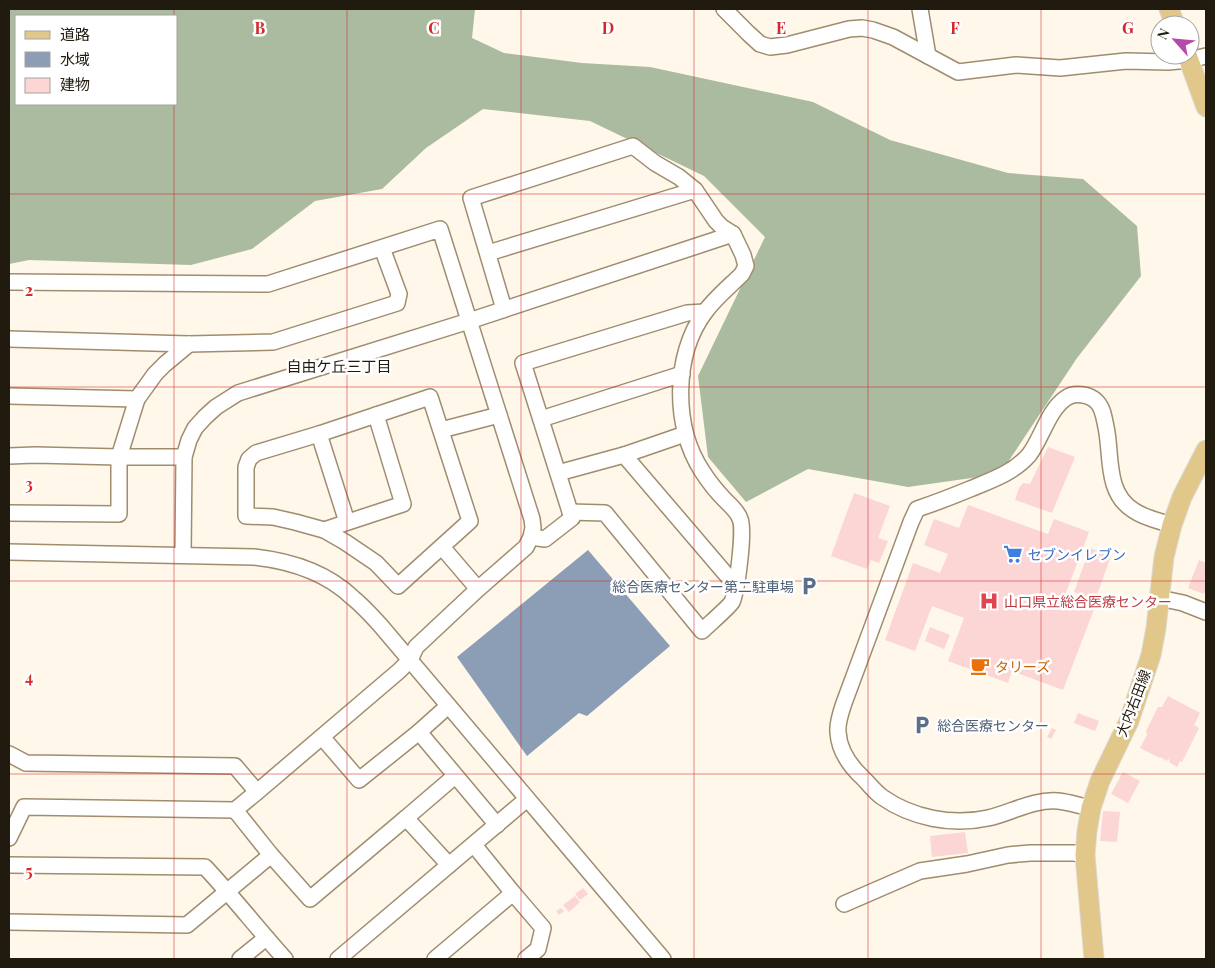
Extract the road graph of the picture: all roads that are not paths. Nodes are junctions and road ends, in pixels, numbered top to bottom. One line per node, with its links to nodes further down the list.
1 (724, 9): 3 (street)
2 (920, 9): 3 (street)
3 (928, 56): 4 (street)
4 (1150, 62)
5 (1196, 65): 6 (main road)
6 (1206, 107)
7 (695, 190): 8 (street); 10 (street); 10 (street)
8 (733, 234): 12 (street); 13 (street)
9 (382, 248): 11 (street); 14 (street); 16 (street)
10 (488, 253): 12 (street)
11 (9, 282)
12 (504, 309): 14 (street)
13 (705, 312): 17 (street); 22 (street)
14 (469, 321): 21 (street); 29 (street)
15 (9, 339): 16 (street)
16 (189, 344): 19 (street)
17 (682, 374): 22 (street); 25 (street)
18 (9, 396): 19 (street)
19 (136, 399): 30 (street)
20 (376, 415): 23 (street); 24 (street); 34 (street)
21 (499, 415): 23 (street); 37 (street)
22 (541, 419): 31 (street)
23 (441, 430): 38 (street)
24 (320, 434): 34 (street); 36 (street)
25 (685, 434): 27 (street); 41 (street)
26 (1206, 450): 35 (main road, 大内右田線)
27 (624, 454): 31 (street); 41 (street)
28 (9, 456): 30 (street)
29 (184, 457): 30 (street); 40 (street)
30 (119, 458): 33 (street)
31 (558, 473): 32 (street)
32 (570, 512): 37 (street); 41 (street)
33 (9, 514)
34 (347, 522): 36 (street)
35 (1172, 525): 43 (main road, 大内右田線); 53 (street)
36 (324, 530): 38 (street)
37 (531, 536): 42 (street)
38 (442, 547): 42 (street)
39 (9, 552): 40 (street)
40 (183, 555): 45 (street)
41 (736, 586)
42 (478, 589): 45 (street)
43 (1159, 598): 44 (street); 53 (main road, 大内右田線)
44 (1206, 612)
45 (410, 660): 46 (street); 48 (street)
46 (448, 706): 47 (street); 52 (street)
47 (419, 732): 48 (street); 50 (street)
48 (322, 737): 51 (street)
49 (9, 754): 51 (street)
50 (455, 776): 55 (street); 56 (street)
51 (258, 792): 54 (street)
52 (527, 799): 56 (street); 73 (street)
53 (1091, 808): 60 (main road, 大内右田線)
54 (235, 810): 57 (street); 59 (street)
55 (406, 818): 59 (street); 62 (street)
56 (497, 825): 58 (street)
57 (9, 838)
58 (474, 845): 62 (street); 64 (street)
59 (271, 855): 63 (street)
60 (1085, 855): 65 (street); 74 (main road, 大内右田線)
61 (9, 865): 63 (street)
62 (449, 865): 70 (street)
63 (228, 892): 66 (street); 67 (street)
64 (513, 893): 71 (street); 72 (street)
65 (844, 904)
66 (9, 922)
67 (266, 938): 68 (street); 69 (street)
68 (240, 959)
69 (285, 959)
70 (338, 959)
71 (435, 959)
72 (526, 959)
73 (662, 959)
74 (1094, 959)

